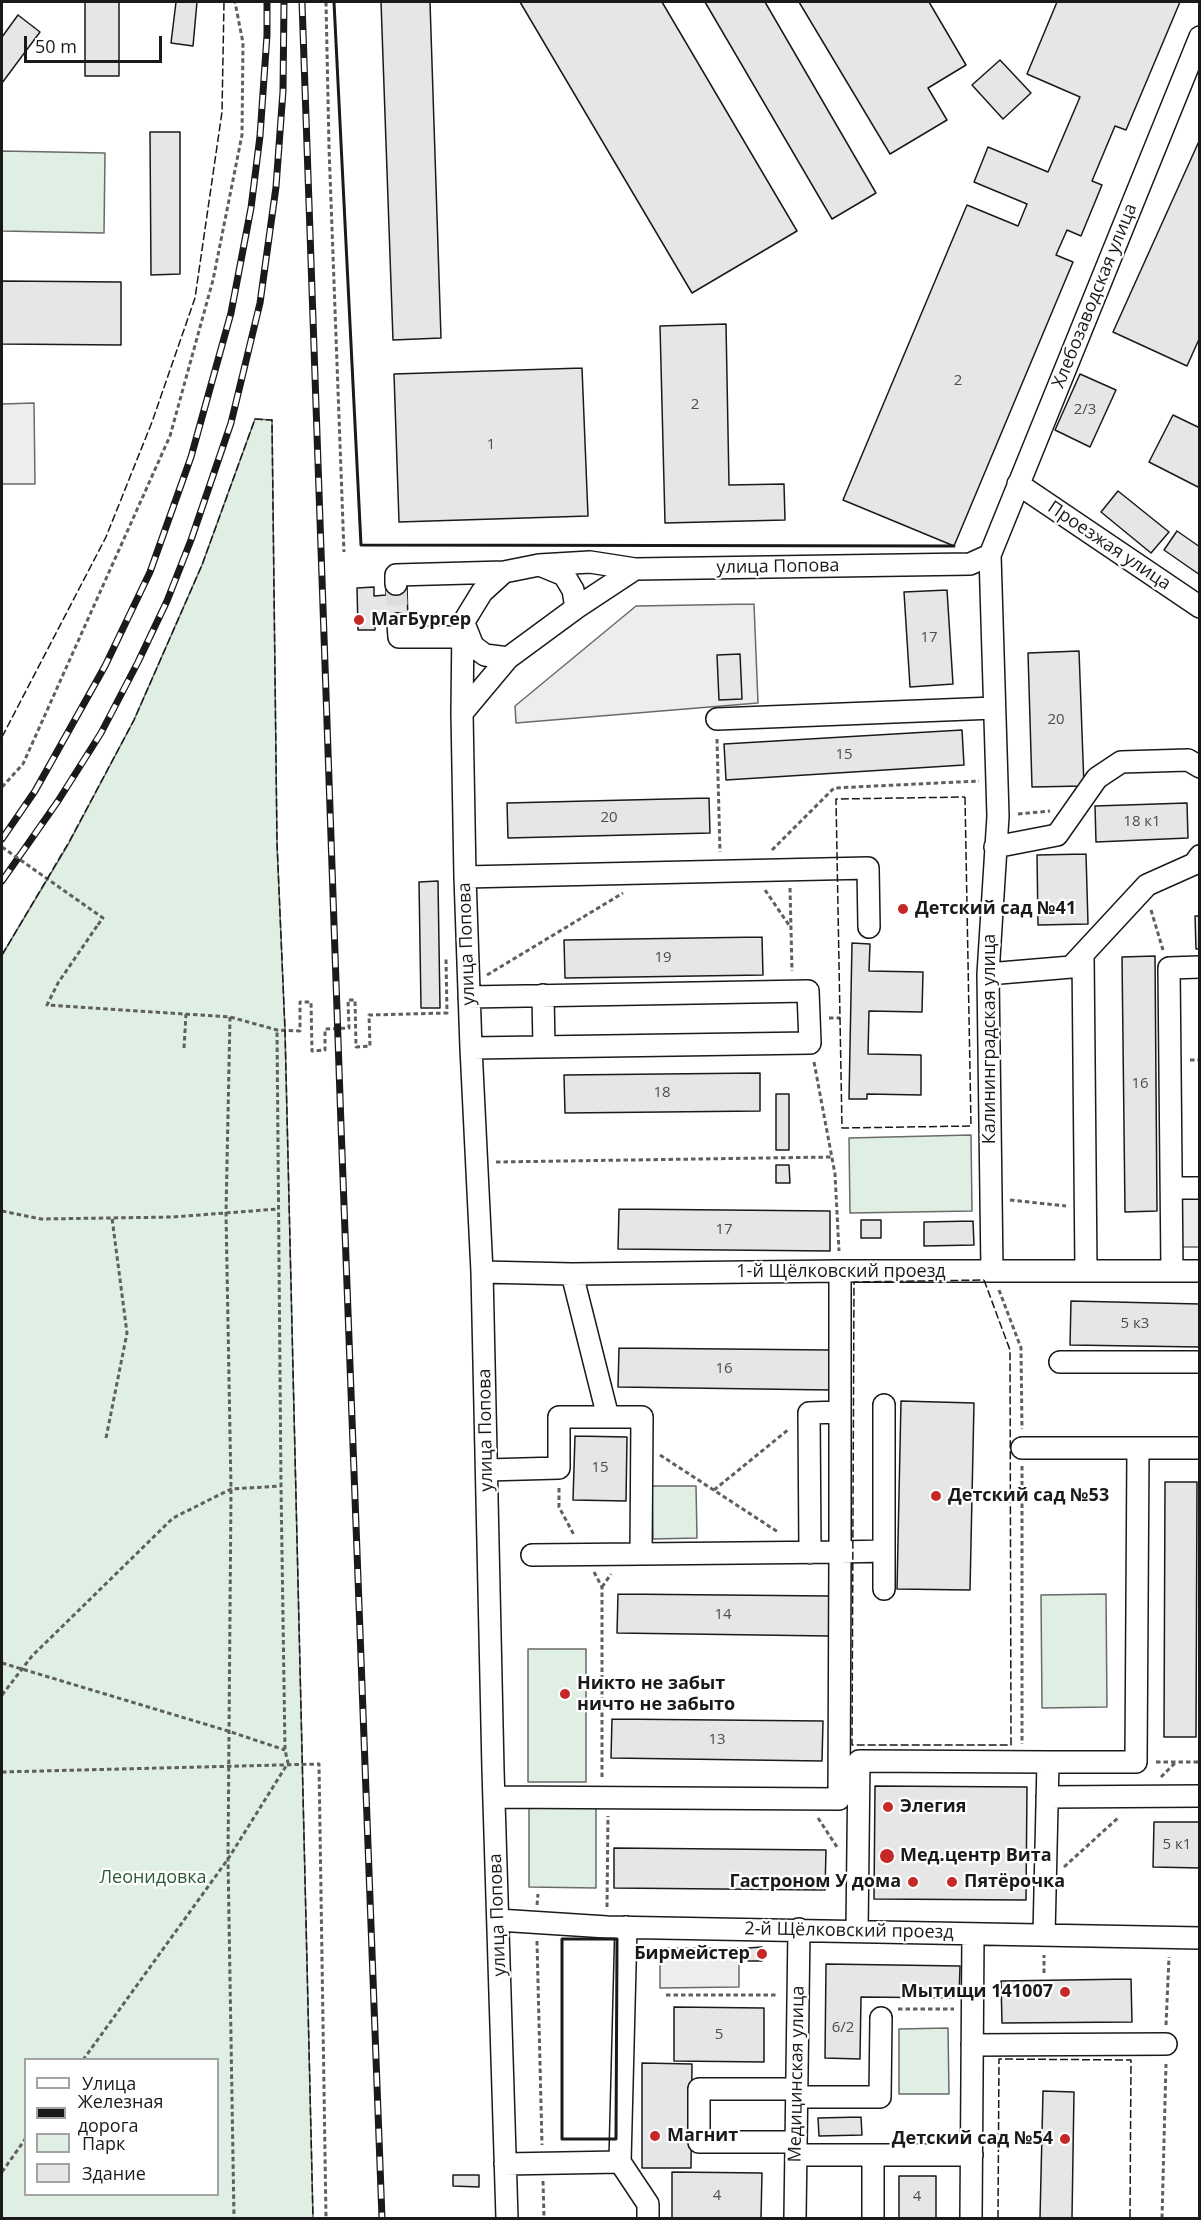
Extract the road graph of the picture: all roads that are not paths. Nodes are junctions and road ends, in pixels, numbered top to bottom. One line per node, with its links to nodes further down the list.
1 (1198, 46): 2 (street, Хлебозаводская улица)
2 (1018, 484): 3 (street, Хлебозаводская улица); 8 (street, Проезжая улица)
3 (990, 555): 5 (street, улица Попова); 13 (street, Калининградская улица)
4 (538, 565): 5 (street, улица Попова); 6 (street); 9 (street)
5 (635, 569): 9 (street)
6 (504, 573): 7 (street); 11 (street)
7 (396, 584)
8 (1200, 607)
9 (576, 608): 12 (street)
10 (398, 624): 11 (street)
11 (463, 630): 12 (street); 14 (street, улица Попова)
12 (508, 658): 14 (street)
13 (994, 708): 15 (street); 17 (street, Калининградская улица)
14 (462, 713): 19 (street, улица Попова)
15 (717, 719)
16 (1200, 767): 17 (street)
17 (995, 847): 23 (street, Калининградская улица)
18 (1200, 856): 21 (street)
19 (465, 877): 20 (street); 25 (street, улица Попова)
20 (869, 927)
21 (1083, 954): 23 (street); 32 (street)
22 (1200, 967): 28 (street)
23 (988, 974): 31 (street, Калининградская улица)
24 (543, 995): 25 (street); 26 (street); 26 (street)
25 (469, 998): 27 (street, улица Попова)
26 (544, 1047): 27 (street)
27 (471, 1048): 35 (street, улица Попова)
28 (1172, 1188): 29 (street); 33 (street)
29 (1200, 1188)
30 (840, 1271): 31 (street, 1-й Щёлковский проезд); 36 (street, 1-й Щёлковский проезд); 40 (street)
31 (992, 1271): 32 (street, 1-й Щёлковский проезд)
32 (1086, 1271): 33 (street, 1-й Щёлковский проезд)
33 (1173, 1271): 34 (street, 1-й Щёлковский проезд)
34 (1200, 1271)
35 (482, 1272): 36 (street, 1-й Щёлковский проезд); 45 (street, улица Попова)
36 (572, 1274): 41 (street)
37 (1060, 1362): 38 (street)
38 (1200, 1362)
39 (884, 1405): 46 (street)
40 (840, 1412): 47 (street); 48 (street)
41 (608, 1417): 45 (street); 49 (street)
42 (1022, 1448): 43 (street)
43 (1138, 1448): 44 (street); 52 (street)
44 (1200, 1448)
45 (487, 1470): 54 (street, улица Попова)
46 (884, 1551): 47 (street); 51 (street)
47 (840, 1552): 48 (street); 54 (street)
48 (810, 1553): 49 (street)
49 (641, 1554): 50 (street)
50 (532, 1555)
51 (884, 1588)
52 (1048, 1762): 55 (street); 59 (street)
53 (1200, 1796): 55 (street)
54 (495, 1797): 56 (street, улица Попова)
55 (1047, 1797): 61 (street)
56 (498, 1920): 57 (street, 2-й Щёлковский проезд); 71 (street, улица Попова)
57 (626, 1927): 58 (street, 2-й Щёлковский проезд); 70 (street)
58 (798, 1929): 59 (street, 2-й Щёлковский проезд); 66 (street, Медицинская улица)
59 (857, 1931): 60 (street, 2-й Щёлковский проезд)
60 (973, 1934): 61 (street, 2-й Щёлковский проезд); 64 (street)
61 (1044, 1935): 62 (street, 2-й Щёлковский проезд)
62 (1200, 1938)
63 (881, 2018): 66 (street)
64 (972, 2045): 65 (street); 69 (street)
65 (1166, 2045)
66 (796, 2093): 67 (street, Медицинская улица); 67 (street)
67 (796, 2148): 68 (street); 74 (street, Медицинская улица)
68 (873, 2155): 69 (street); 75 (street)
69 (972, 2155): 76 (street)
70 (620, 2162): 71 (street); 73 (street)
71 (505, 2164): 72 (street, улица Попова)
72 (507, 2218)
73 (648, 2218)
74 (795, 2218)
75 (873, 2218)
76 (971, 2218)

